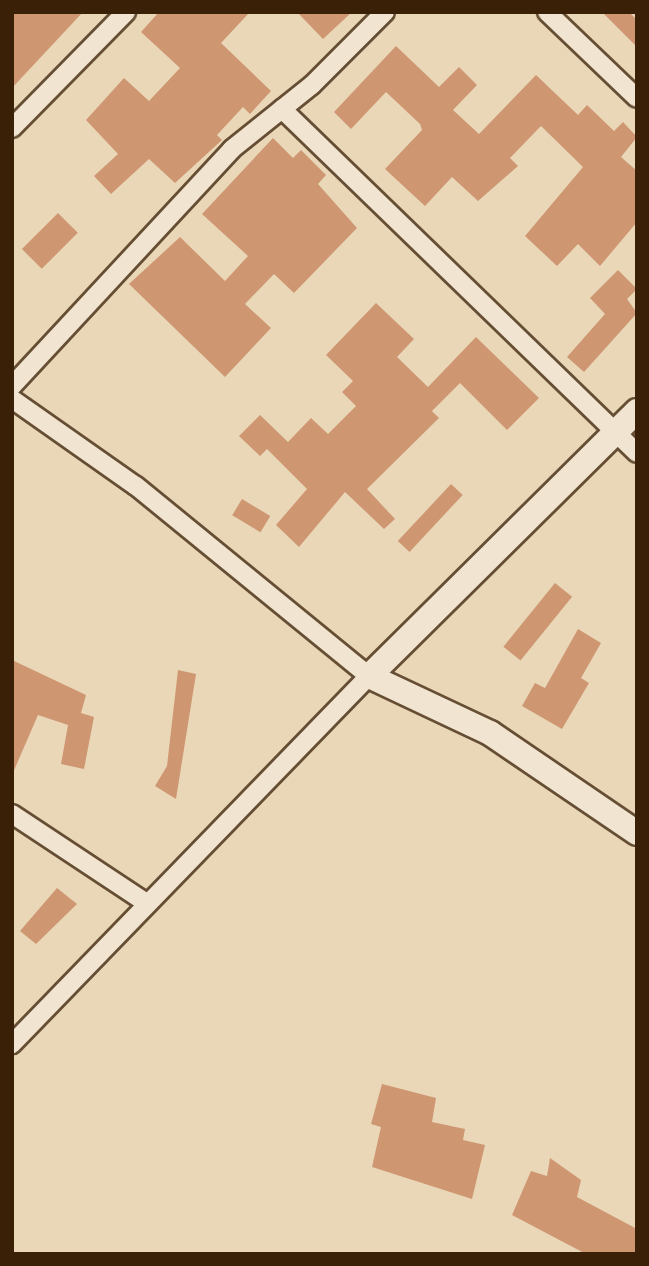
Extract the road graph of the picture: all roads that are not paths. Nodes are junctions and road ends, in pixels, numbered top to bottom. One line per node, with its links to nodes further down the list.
1 (127, 12): 6 (street)
2 (385, 12): 5 (street)
3 (547, 12): 4 (street)
4 (637, 98)
5 (282, 109): 7 (street); 10 (street)
6 (12, 128)
7 (12, 386)
8 (12, 399): 12 (street)
9 (637, 411): 10 (street)
10 (615, 432): 11 (street); 12 (street)
11 (637, 453)
12 (369, 676): 14 (street); 15 (street)
13 (12, 814): 15 (street)
14 (637, 833)
15 (145, 902): 16 (street)
16 (12, 1044)

